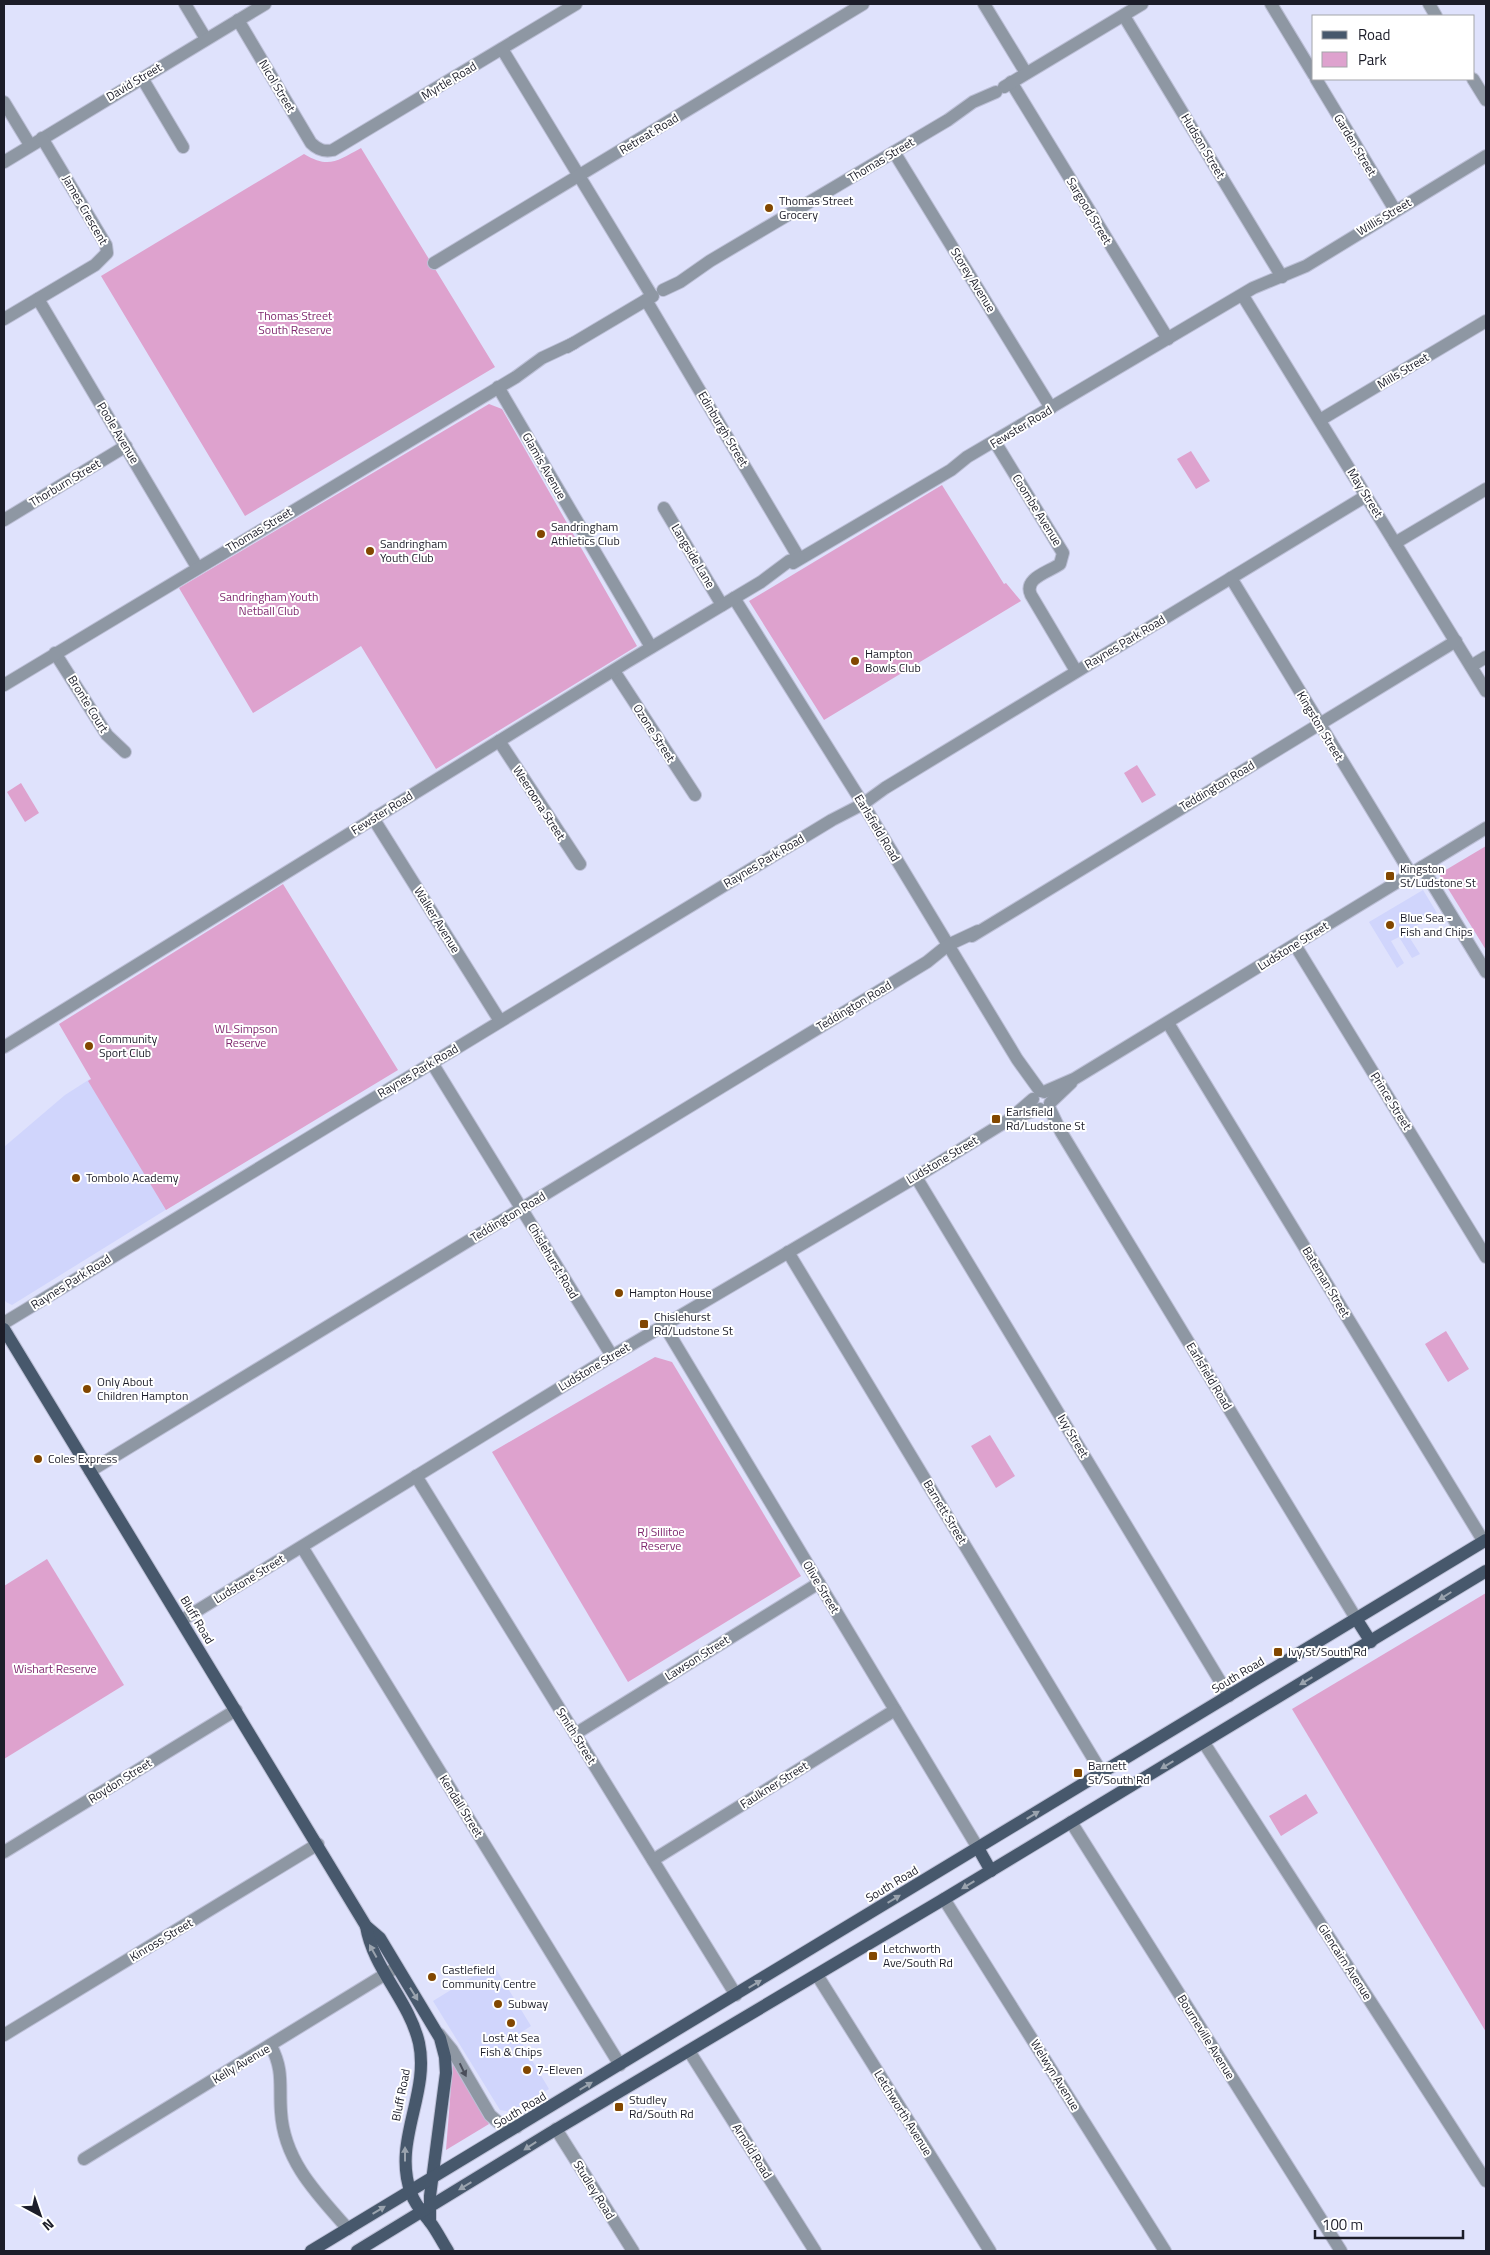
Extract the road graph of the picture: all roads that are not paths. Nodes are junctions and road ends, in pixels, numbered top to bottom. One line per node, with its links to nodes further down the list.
1 (185, 4): 12 (street)
2 (265, 4): 11 (street, David Street)
3 (576, 4): 13 (street, Myrtle Road)
4 (863, 4): 29 (street, Retreat Road)
5 (984, 4): 15 (street)
6 (1149, 4): 9 (street, Thomas Street)
7 (1271, 4): 14 (street)
8 (1429, 4): 10 (street)
9 (1133, 10): 15 (street, Thomas Street); 32 (street, Hudson Street)
10 (1435, 15)
11 (238, 20): 12 (street, David Street); 25 (street, Nicol Street)
12 (206, 39): 16 (street, David Street)
13 (502, 49): 25 (street, Myrtle Road); 29 (street, Edinburgh Street)
14 (1312, 72)
15 (1026, 73): 19 (street, Thomas Street)
16 (142, 78): 22 (street, David Street); 24 (street)
17 (1317, 80): 30 (street, Garden Street)
18 (1475, 80): 20 (street)
19 (1011, 82): 26 (street, Thomas Street); 38 (street, Sargood Street)
20 (1486, 100)
21 (4, 102): 23 (street)
22 (42, 138): 23 (street, David Street); 35 (street, James Crescent)
23 (30, 145): 28 (street, David Street)
24 (183, 147)
25 (320, 150)
26 (894, 152): 33 (street, Thomas Street); 40 (street, Storey Avenue)
27 (1486, 156): 30 (street, Willis Street)
28 (4, 162)
29 (579, 176): 31 (street, Retreat Road); 33 (street, Edinburgh Street)
30 (1395, 210): 32 (street, Willis Street)
31 (434, 263)
32 (1282, 277): 34 (street, Willis Street)
33 (654, 295): 39 (street, Thomas Street); 49 (street, Edinburgh Street)
34 (1243, 296): 38 (street, Fewster Road); 41 (street, May Street)
35 (38, 299): 36 (street, James Crescent); 43 (street, Poole Avenue)
36 (4, 319)
37 (1486, 321): 41 (street, Mills Street)
38 (1168, 339): 40 (street, Fewster Road)
39 (498, 387): 50 (street, Thomas Street); 55 (street, Glamis Avenue)
40 (1051, 408): 42 (street, Fewster Road)
41 (1320, 420): 45 (street, May Street)
42 (994, 442): 49 (street, Fewster Road); 60 (street, Coombe Avenue)
43 (126, 446): 47 (street, Thorburn Street); 50 (street, Poole Avenue)
44 (1486, 489): 48 (street)
45 (1366, 496): 48 (street, May Street); 51 (street, Raynes Park Road)
46 (664, 508): 53 (street, Langside Lane)
47 (4, 520)
48 (1396, 543): 54 (street, May Street)
49 (799, 558): 52 (street, Fewster Road)
50 (198, 567): 56 (street, Thomas Street)
51 (1231, 578): 60 (street, Raynes Park Road); 63 (street, Kingston Street)
52 (734, 598): 53 (street, Fewster Road); 67 (street, Earlsfield Road)
53 (722, 605): 55 (street, Fewster Road)
54 (1456, 641): 58 (street, May Street); 63 (street, Teddington Road)
55 (651, 647): 59 (street, Fewster Road)
56 (55, 653): 61 (street, Thomas Street); 65 (street, Bronte Court)
57 (1486, 657): 58 (street)
58 (1471, 666): 62 (street, May Street)
59 (614, 671): 64 (street, Fewster Road); 66 (street, Ozone Street)
60 (1076, 671): 67 (street, Raynes Park Road)
61 (4, 684)
62 (1486, 691)
63 (1319, 724): 71 (street, Kingston Street); 73 (street, Teddington Road)
64 (499, 741): 68 (street, Fewster Road); 70 (street, Weeroona Street)
65 (125, 752)
66 (695, 795)
67 (861, 802): 73 (street, Earlsfield Road); 75 (street, Raynes Park Road)
68 (373, 818): 75 (street, Walker Avenue); 77 (street, Fewster Road)
69 (1486, 828): 71 (street, Ludstone Street)
70 (580, 864)
71 (1416, 870): 72 (street, Ludstone Street); 74 (street, Kingston Street)
72 (1295, 945): 76 (street, Ludstone Street); 83 (street, Prince Street)
73 (950, 948): 79 (street, Earlsfield Road); 81 (street, Teddington Road)
74 (1486, 972)
75 (500, 1021): 78 (street, Raynes Park Road)
76 (1168, 1023): 79 (street, Ludstone Street); 90 (street, Bateman Street)
77 (4, 1047)
78 (432, 1063): 81 (street, Chislehurst Road); 84 (street, Raynes Park Road)
79 (1042, 1101): 80 (street, Ludstone Street); 95 (street, Earlsfield Road)
80 (916, 1176): 82 (street, Ludstone Street); 97 (street, Ivy Street)
81 (521, 1208): 87 (street, Chislehurst Road); 88 (street, Teddington Road)
82 (788, 1252): 85 (street, Ludstone Street); 102 (street, Barnett Street)
83 (1486, 1257)
84 (4, 1323)
85 (664, 1325): 87 (street, Ludstone Street); 93 (street, Olive Street)
86 (4, 1329): 88 (main road, Bluff Road)
87 (612, 1356): 89 (street, Ludstone Street)
88 (90, 1471): 94 (main road, Bluff Road)
89 (416, 1476): 91 (street, Ludstone Street); 100 (street, Smith Street)
90 (1485, 1541): 95 (main road, South Road)
91 (302, 1547): 94 (street, Ludstone Street); 119 (street, Kendall Street)
92 (1486, 1571): 96 (main road, one-way to 96)
93 (819, 1583): 99 (street, Olive Street); 100 (street, Lawson Street)
94 (182, 1620): 98 (main road, Bluff Road)
95 (1357, 1620): 96 (main road); 97 (main road, South Road)
96 (1371, 1642): 101 (main road, one-way to 101)
97 (1229, 1696): 102 (main road, South Road)
98 (236, 1710): 104 (main road, Bluff Road); 106 (street, Roydon Street)
99 (895, 1710): 105 (street, Olive Street); 107 (street, Faulkner Street)
100 (575, 1734): 107 (street, Smith Street)
101 (1204, 1743): 103 (main road, one-way to 103); 127 (street, Glencairn Avenue)
102 (1102, 1773): 105 (main road, South Road, one-way to 102)
103 (1071, 1822): 108 (main road); 138 (street, Bourneville Avenue)
104 (318, 1844): 110 (main road, Bluff Road); 116 (street, Kinross Street)
105 (978, 1848): 108 (main road); 114 (main road, South Road, one-way to 105)
106 (4, 1852)
107 (653, 1860): 114 (street, Smith Street)
108 (991, 1871): 109 (main road, one-way to 109)
109 (944, 1899): 113 (main road); 137 (street, Welwyn Avenue)
110 (366, 1926): 111 (main road, Bluff Road); 112 (main road, Bluff Road, one-way to 110)
111 (397, 1967): 112 (street, Kelly Avenue); 115 (main road, Bluff Road, one-way to 115)
112 (386, 1974): 117 (street, Kelly Avenue); 128 (main road, Bluff Road, one-way to 112)
113 (817, 1976): 118 (main road); 136 (street, Letchworth Avenue)
114 (736, 1995): 119 (main road, South Road)
115 (436, 2030): 121 (street, Bluff Road, one-way to 121); 126 (main road, Bluff Road)
116 (4, 2036)
117 (271, 2046): 124 (street, Kelly Avenue); 130 (street)
118 (689, 2051): 120 (main road); 135 (street, Arnold Road)
119 (620, 2065): 120 (main road); 121 (main road, South Road, one-way to 119)
120 (632, 2085): 122 (main road)
121 (517, 2127): 123 (main road, South Road)
122 (556, 2129): 125 (main road, one-way to 125); 134 (street, Studley Road)
123 (492, 2142): 125 (main road); 126 (main road, South Road)
124 (84, 2159)
125 (504, 2162): 129 (main road, one-way to 129)
126 (432, 2178): 128 (main road, South Road); 129 (main road, Bluff Road)
127 (1486, 2182)
128 (410, 2192): 129 (main road); 130 (main road, South Road, one-way to 128)
129 (427, 2214): 132 (main road); 133 (main road)
130 (348, 2228): 131 (main road, South Road)
131 (311, 2251)
132 (357, 2251)
133 (448, 2251)
134 (633, 2251)
135 (815, 2251)
136 (990, 2251)
137 (1166, 2251)
138 (1341, 2251)

